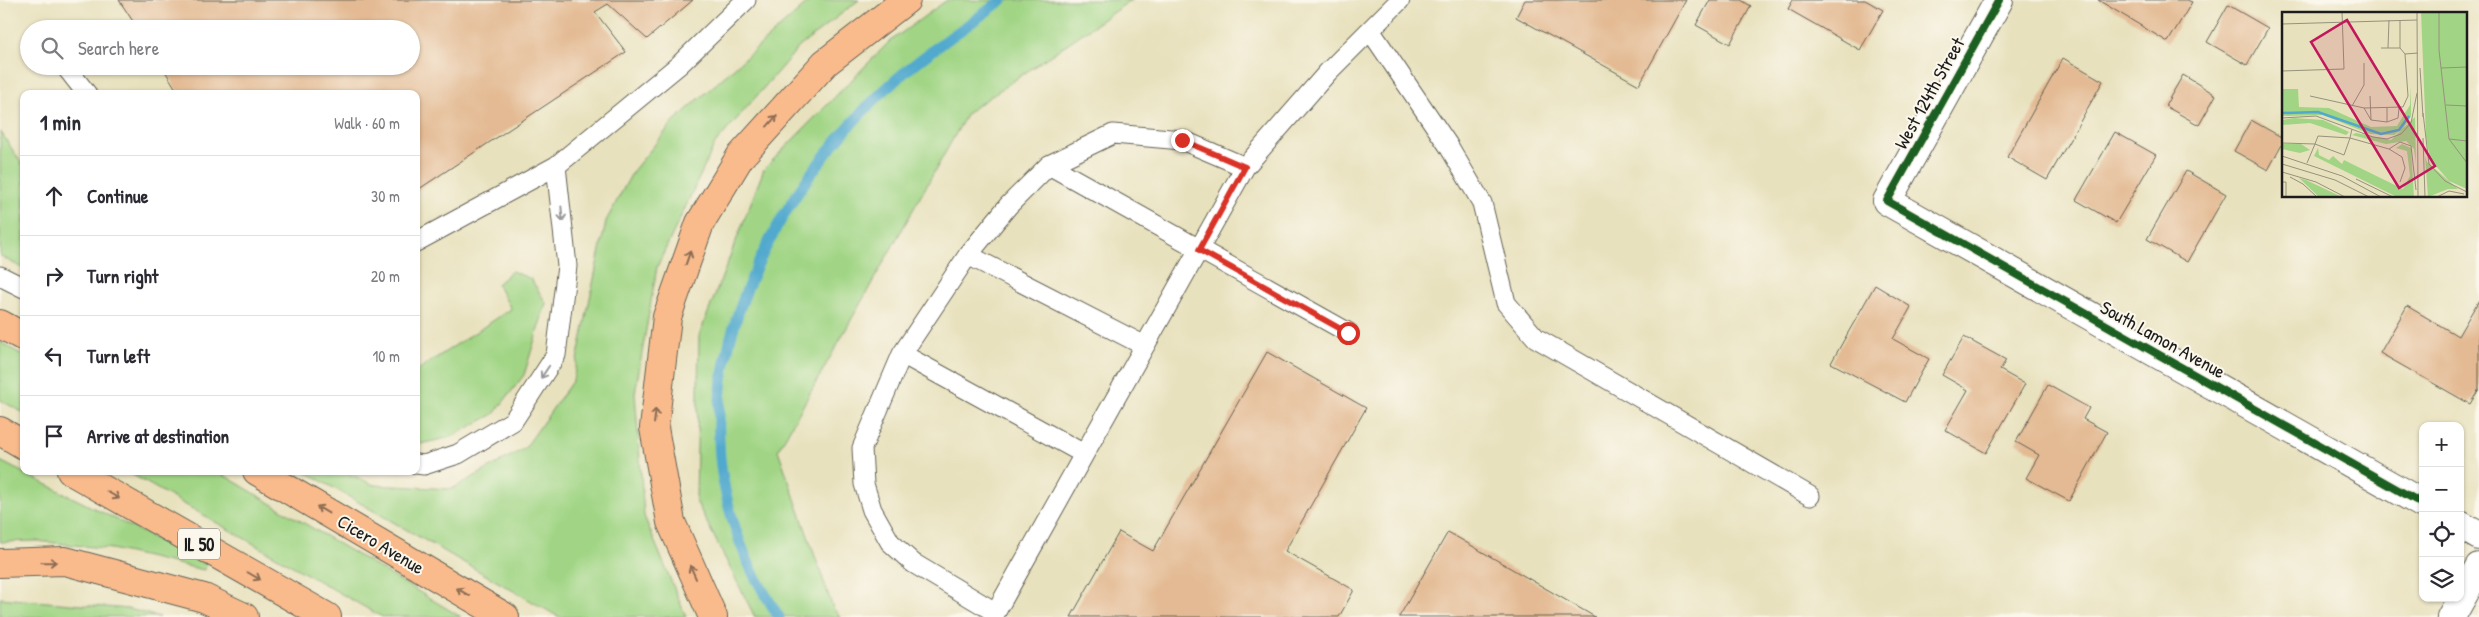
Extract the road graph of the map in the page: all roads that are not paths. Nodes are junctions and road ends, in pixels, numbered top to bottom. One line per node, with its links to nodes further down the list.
1 (746, 0): 8 (lane)
2 (906, 0): 38 (main road, one-way to 2)
3 (1400, 0): 5 (lane)
4 (1999, 0): 11 (street, West 124th Street)
5 (1370, 30): 10 (lane); 28 (lane)
6 (72, 75): 7 (lane)
7 (85, 90)
8 (556, 166): 12 (lane); 25 (lane, one-way to 25)
9 (1050, 166): 10 (lane); 13 (lane); 14 (lane)
10 (1245, 167): 13 (lane)
11 (1887, 202): 29 (street, South Lamon Avenue)
12 (420, 240)
13 (1199, 250): 18 (lane); 20 (lane)
14 (968, 255): 20 (lane); 21 (lane)
15 (0, 276): 16 (lane)
16 (20, 286)
17 (0, 324): 19 (main road)
18 (1348, 333)
19 (20, 335)
20 (1145, 346): 24 (lane)
21 (902, 354): 24 (lane); 34 (lane)
22 (0, 431): 23 (main road)
23 (20, 443)
24 (1084, 454): 34 (lane)
25 (420, 464)
26 (77, 475): 36 (main road, IL 50, one-way to 36)
27 (265, 475): 37 (main road, Cicero Avenue, one-way to 27)
28 (1810, 496)
29 (2419, 502)
30 (2464, 527): 31 (street)
31 (2479, 536)
32 (0, 563): 35 (main road, one-way to 35)
33 (2479, 567): 39 (street)
34 (994, 615)
35 (244, 617)
36 (327, 617)
37 (505, 617)
38 (713, 617)
39 (2451, 617)

